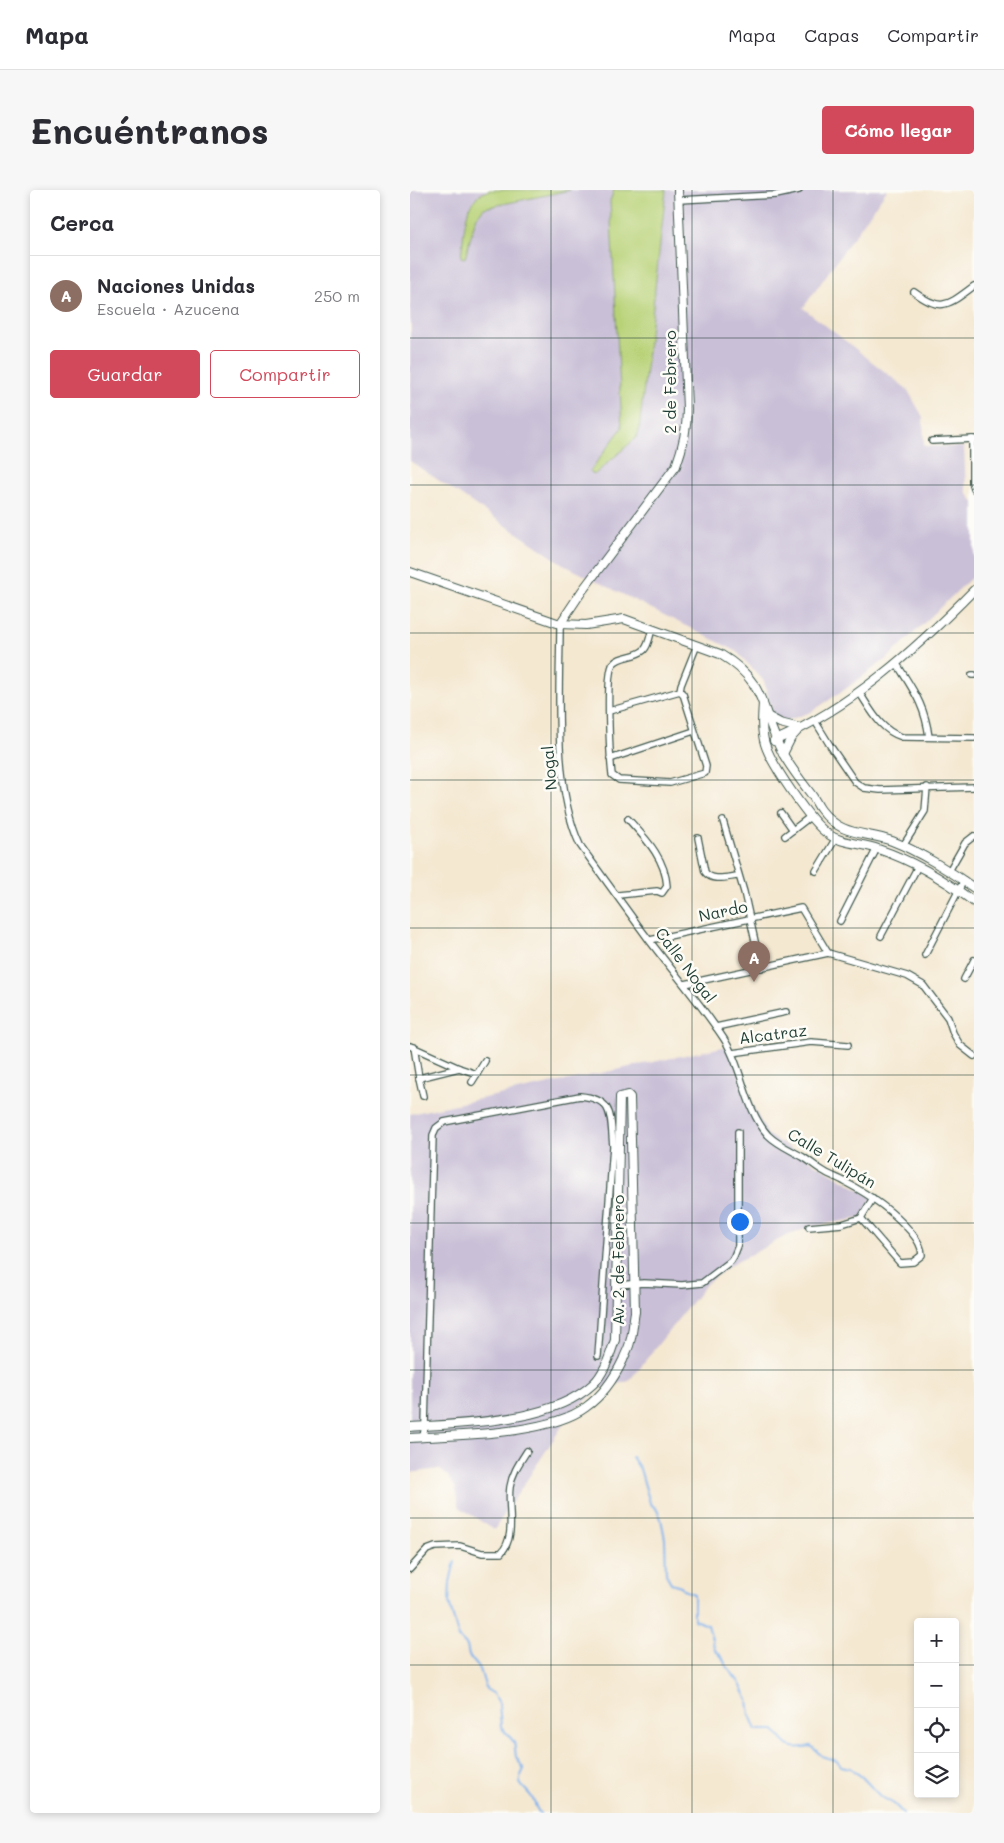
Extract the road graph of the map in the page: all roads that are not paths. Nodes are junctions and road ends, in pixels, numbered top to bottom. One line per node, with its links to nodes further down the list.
1 (678, 190): 3 (main road, 2 de Febrero)
2 (799, 190): 3 (street)
3 (679, 200): 11 (main road, 2 de Febrero)
4 (974, 286): 5 (street)
5 (914, 292)
6 (973, 439): 7 (street); 8 (street)
7 (932, 441)
8 (974, 489)
9 (410, 572): 11 (main road)
10 (974, 590): 14 (main road)
11 (560, 624): 12 (main road); 50 (street, Nogal)
12 (652, 629): 13 (main road); 17 (street)
13 (697, 645): 15 (street); 18 (main road)
14 (896, 664): 16 (main road); 22 (street)
15 (680, 691): 17 (street); 21 (street)
16 (859, 692): 19 (main road); 22 (street)
17 (609, 711): 27 (street)
18 (766, 716): 20 (main road); 24 (main road); 25 (main road)
19 (815, 721): 20 (main road); 28 (street)
20 (800, 728): 24 (main road); 26 (main road)
21 (694, 731): 27 (street); 27 (street)
22 (929, 736): 23 (street)
23 (974, 738)
24 (777, 740): 25 (main road); 26 (main road)
25 (765, 744): 31 (main road)
26 (783, 754): 35 (main road)
27 (610, 759)
28 (927, 787): 29 (street); 41 (street)
29 (974, 787)
30 (781, 813): 34 (street)
31 (811, 816): 34 (street); 39 (main road)
32 (628, 819): 50 (street)
33 (723, 821): 46 (street)
34 (793, 830): 36 (street)
35 (860, 833): 40 (street); 41 (main road)
36 (785, 836)
37 (974, 836): 45 (street)
38 (698, 838): 46 (street)
39 (836, 838): 40 (main road); 44 (street)
40 (857, 844): 42 (main road)
41 (903, 846): 45 (main road)
42 (877, 848): 43 (main road); 53 (street)
43 (918, 866): 49 (main road); 54 (street)
44 (816, 871)
45 (949, 871): 47 (main road)
46 (738, 876): 52 (street)
47 (964, 880): 48 (main road); 49 (street)
48 (974, 888)
49 (957, 890): 51 (main road); 57 (street)
50 (618, 895): 55 (street, Calle Nogal)
51 (974, 902)
52 (750, 919): 55 (street, Nardo); 56 (street, Nardo); 59 (street)
53 (840, 921)
54 (881, 936)
55 (650, 940): 61 (street, Calle Nogal)
56 (828, 953): 59 (street); 67 (street)
57 (924, 955)
58 (974, 960): 60 (street)
59 (761, 968): 61 (street)
60 (964, 979)
61 (685, 984): 63 (street, Calle Nogal)
62 (786, 1012): 63 (street)
63 (716, 1027): 66 (street, Calle Nogal)
64 (848, 1045): 66 (street, Alcatraz)
65 (412, 1047): 69 (street); 71 (street)
66 (732, 1053): 75 (street, Calle Tulipán)
67 (974, 1056)
68 (485, 1061): 70 (street)
69 (459, 1068): 70 (street); 71 (street)
70 (477, 1074): 72 (street)
71 (419, 1078): 73 (street)
72 (472, 1082)
73 (423, 1096)
74 (738, 1132): 78 (street)
75 (873, 1198): 76 (street); 76 (street, Calle Tulipán)
76 (861, 1218): 77 (street)
77 (809, 1227)
78 (634, 1284): 79 (street); 79 (main road, Av. 2 de Febrero); 83 (main road, Av. 2 de Febrero)
79 (616, 1285): 81 (main road, Av. 2 de Febrero)
80 (598, 1356): 81 (street)
81 (425, 1426): 82 (main road, Av. 2 de Febrero); 83 (street)
82 (410, 1427)
83 (423, 1437): 84 (main road, Av. 2 de Febrero)
84 (410, 1438)
85 (526, 1451): 86 (street)
86 (410, 1569)

